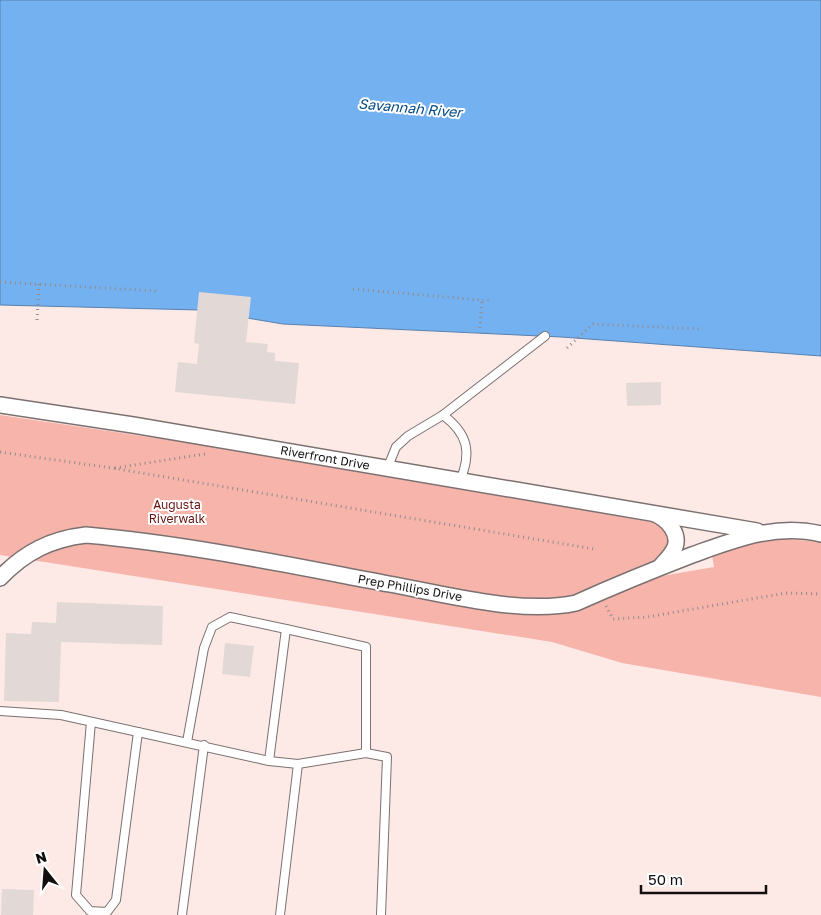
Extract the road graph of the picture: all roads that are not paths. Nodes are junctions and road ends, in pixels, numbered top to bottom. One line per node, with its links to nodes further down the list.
1 (544, 336): 3 (lane)
2 (0, 406): 4 (street, Riverfront Drive)
3 (443, 415): 4 (lane); 5 (lane)
4 (387, 469): 5 (street, Riverfront Drive)
5 (460, 481): 6 (street, Riverfront Drive)
6 (649, 512): 7 (street, Riverfront Drive); 9 (street, Riverfront Drive)
7 (763, 532): 8 (street, Prep Phillips Drive); 9 (street, Prep Phillips Drive)
8 (821, 534)
9 (660, 567): 10 (street, Prep Phillips Drive)
10 (0, 578)
11 (286, 629): 15 (lane); 17 (lane); 18 (lane)
12 (0, 711): 13 (lane)
13 (91, 722): 14 (lane); 14 (lane)
14 (138, 732): 15 (lane)
15 (187, 742): 16 (lane)
16 (204, 745): 18 (lane); 20 (lane)
17 (366, 753): 19 (lane); 22 (lane)
18 (269, 761): 19 (lane)
19 (298, 764): 21 (lane)
20 (182, 915)
21 (280, 915)
22 (381, 915)

